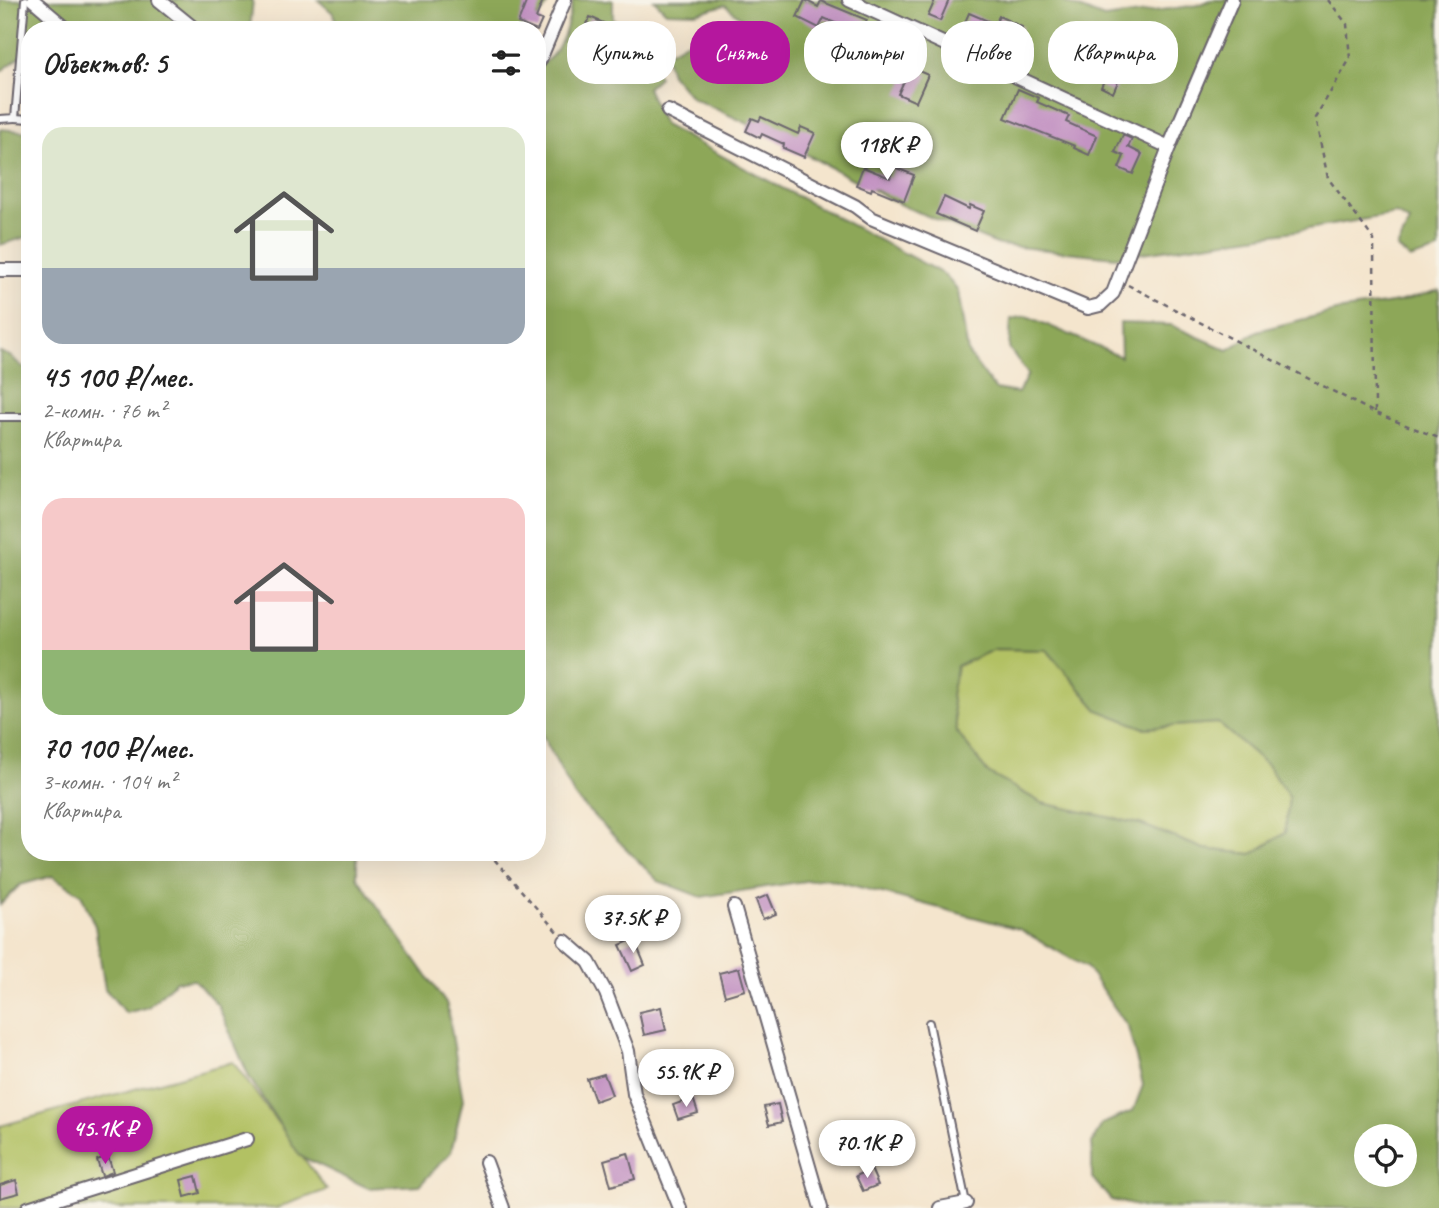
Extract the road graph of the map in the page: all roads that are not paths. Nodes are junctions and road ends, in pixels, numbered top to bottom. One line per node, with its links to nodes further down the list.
1 (25, 0): 7 (lane)
2 (33, 0): 8 (street)
3 (159, 0): 9 (street)
4 (565, 0): 10 (street)
5 (849, 0): 16 (street)
6 (1232, 0): 16 (street)
7 (23, 21)
8 (58, 21)
9 (185, 21)
10 (546, 45)
11 (21, 47): 13 (lane)
12 (667, 111): 16 (street)
13 (15, 118): 14 (lane); 15 (lane)
14 (21, 118)
15 (0, 119)
16 (1169, 147)
17 (0, 270): 18 (street)
18 (21, 271)
19 (0, 416): 20 (lane)
20 (21, 416)
21 (734, 907): 30 (street)
22 (565, 941): 29 (street)
23 (929, 1023): 26 (lane)
24 (247, 1139): 27 (street)
25 (486, 1163): 28 (street)
26 (966, 1203): 31 (street)
27 (28, 1208)
28 (503, 1208)
29 (680, 1208)
30 (821, 1208)
31 (940, 1208)

